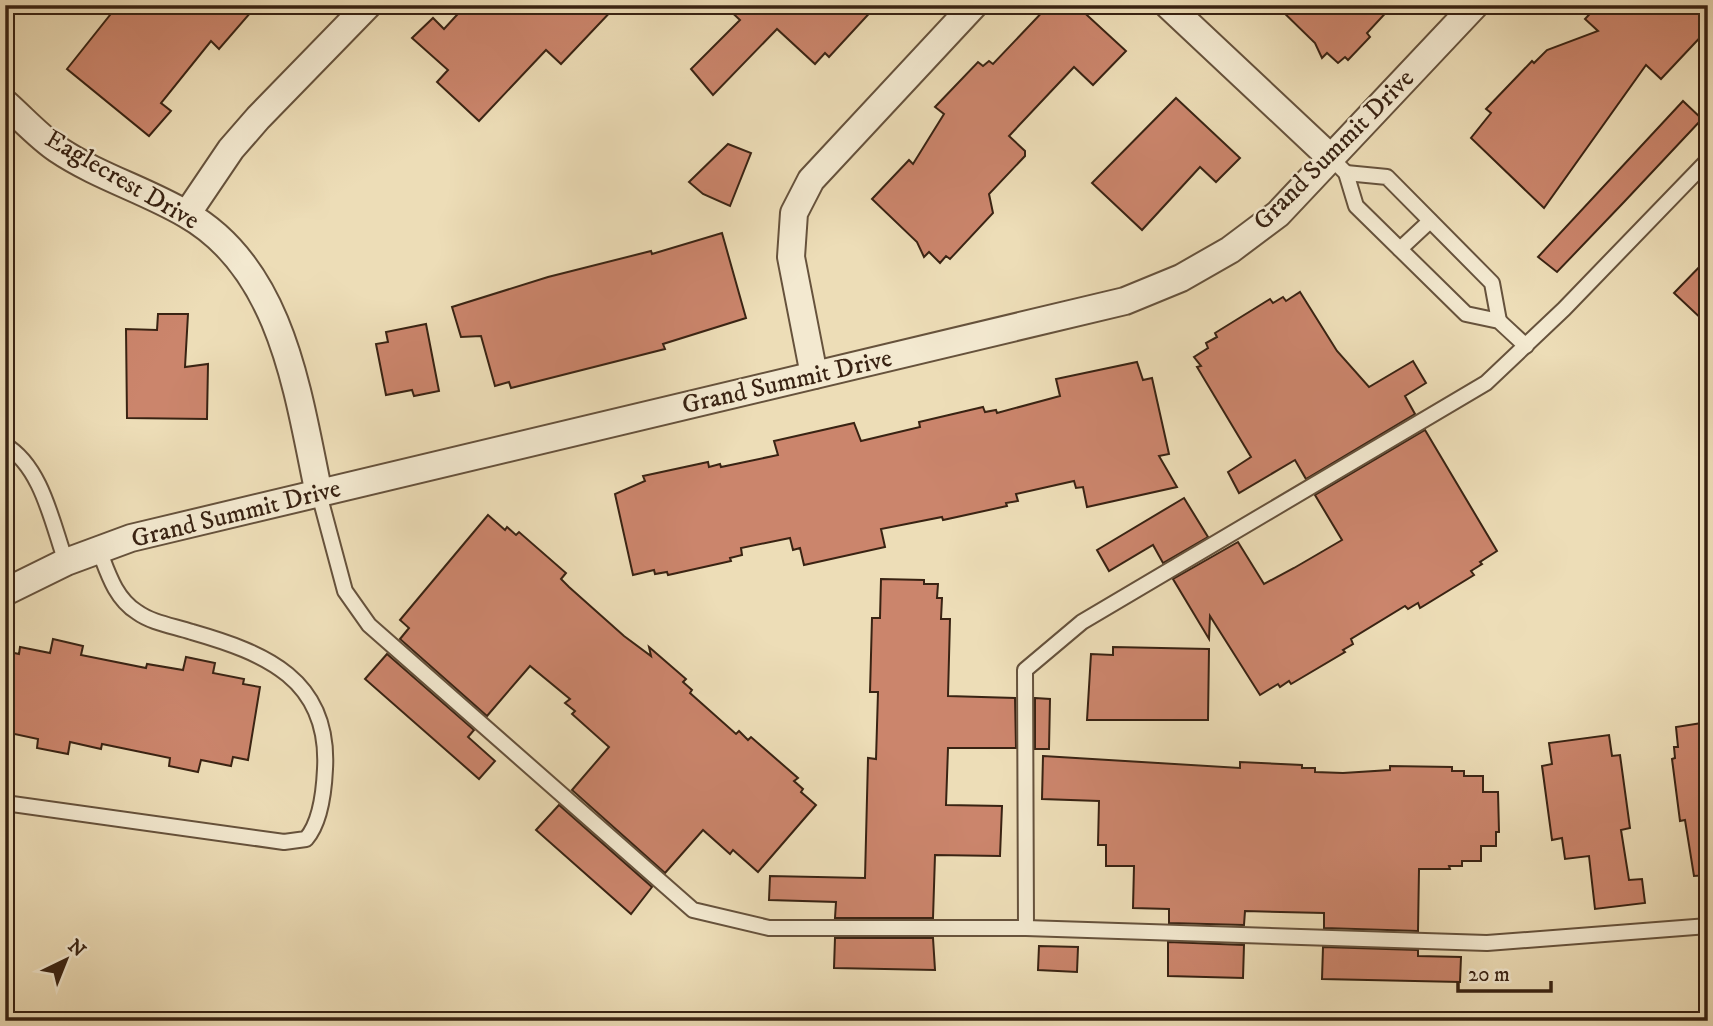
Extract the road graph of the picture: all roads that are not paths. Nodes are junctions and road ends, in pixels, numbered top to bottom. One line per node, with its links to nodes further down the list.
1 (368, 5): 8 (street)
2 (974, 5): 13 (street)
3 (1168, 5): 7 (street)
4 (1475, 5): 7 (street, Grand Summit Drive)
5 (5, 103): 8 (street, Eaglecrest Drive)
6 (1708, 160): 12 (lane)
7 (1339, 166): 9 (lane); 10 (lane); 13 (street, Grand Summit Drive)
8 (187, 214): 15 (street, Eaglecrest Drive)
9 (1430, 221): 10 (lane); 11 (lane)
10 (1400, 249): 11 (lane)
11 (1499, 321): 12 (lane)
12 (1526, 346): 21 (lane)
13 (814, 375): 15 (street, Grand Summit Drive)
14 (5, 445): 17 (lane)
15 (319, 494): 16 (street, Grand Summit Drive); 21 (lane)
16 (99, 550): 17 (street, Grand Summit Drive); 19 (lane)
17 (66, 562): 18 (street, Grand Summit Drive)
18 (5, 592)
19 (5, 803)
20 (1708, 926): 21 (lane)
21 (1026, 928)

